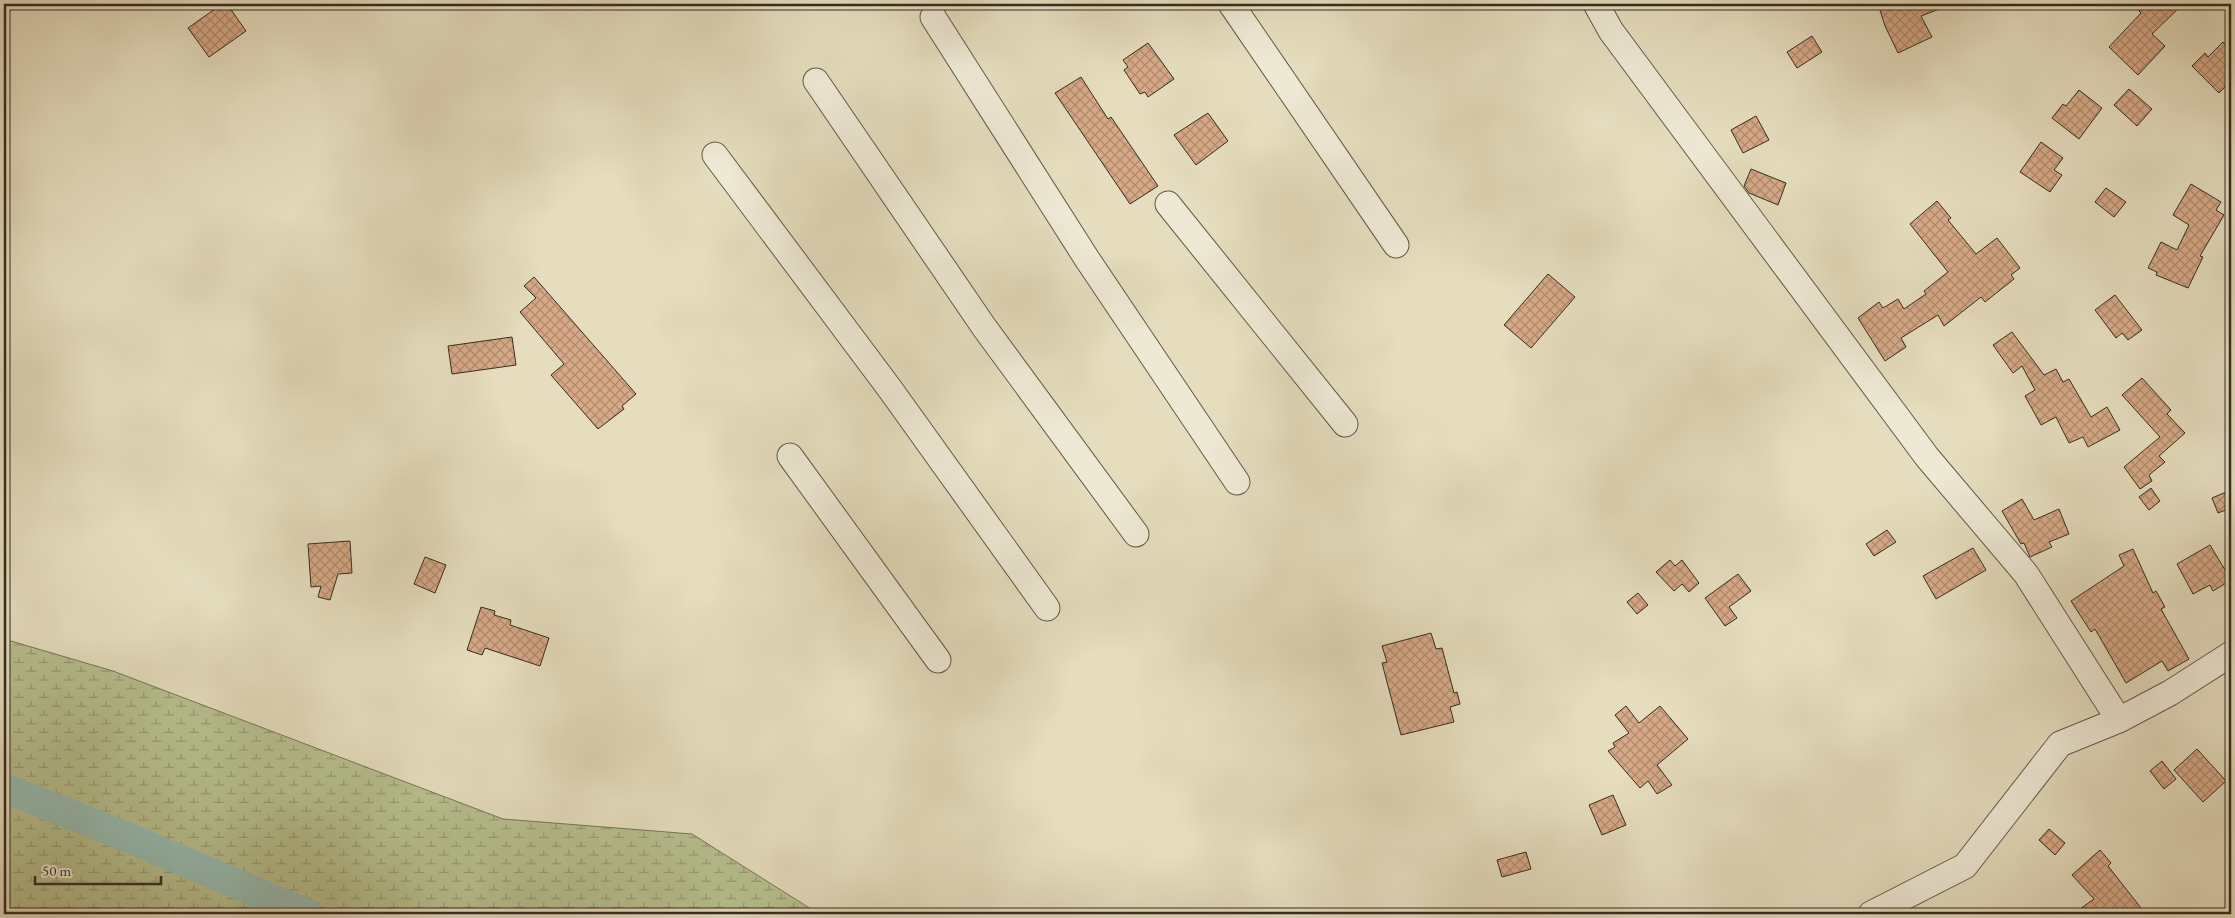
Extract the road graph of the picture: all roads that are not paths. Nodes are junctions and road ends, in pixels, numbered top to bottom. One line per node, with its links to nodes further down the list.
1 (1231, 4): 7 (street)
2 (1596, 4): 15 (street)
3 (934, 17): 10 (street)
4 (816, 81): 11 (street)
5 (715, 155): 12 (street)
6 (1168, 204): 8 (street)
7 (1396, 245)
8 (1345, 424)
9 (790, 456): 14 (street)
10 (1237, 482)
11 (1136, 534)
12 (1047, 608)
13 (2231, 654): 15 (street)
14 (938, 660)
15 (2119, 720): 16 (street)
16 (1871, 914)

